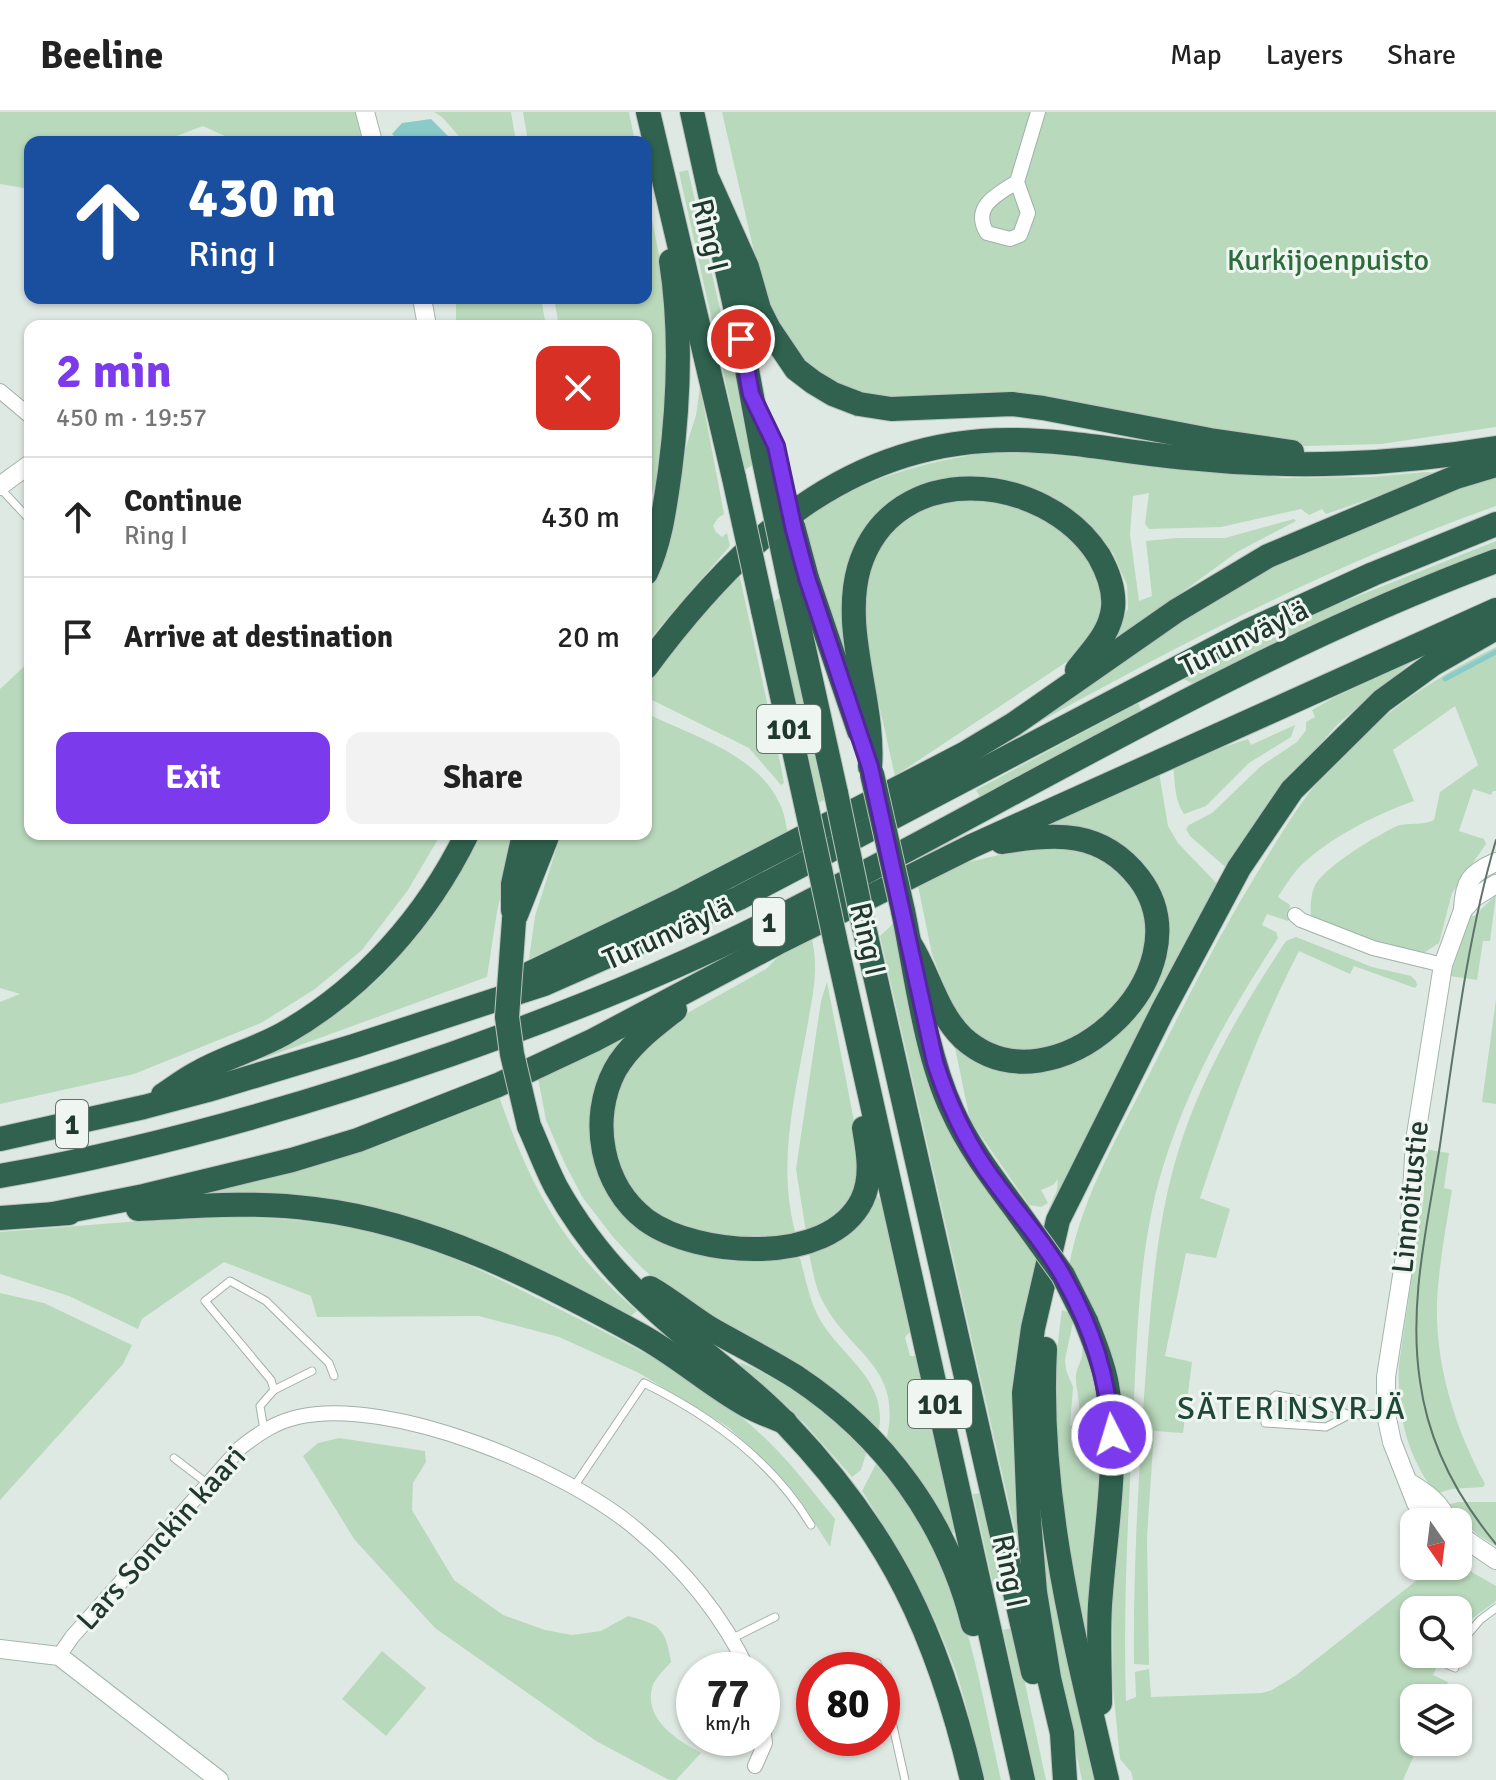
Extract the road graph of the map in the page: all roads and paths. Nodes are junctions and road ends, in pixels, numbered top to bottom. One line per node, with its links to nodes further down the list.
1 (365, 112): 5 (street)
2 (648, 112): 8 (highway, Ring I / 101)
3 (692, 112): 6 (highway, Ring I)
4 (1038, 112): 7 (street)
5 (371, 136)
6 (708, 180): 12 (highway); 22 (highway, Ring I, bridge)
7 (1017, 182)
8 (669, 203): 15 (highway); 41 (highway, Ring I / 101, bridge)
9 (0, 391): 10 (street)
10 (24, 411)
11 (1496, 448): 12 (highway)
12 (1357, 464): 25 (highway)
13 (1496, 465): 26 (highway)
14 (24, 469): 16 (street)
15 (668, 484): 18 (highway); 20 (highway)
16 (0, 487): 17 (lane)
17 (24, 513)
18 (652, 519)
19 (1496, 524): 40 (highway, Turunväylä / 1)
20 (652, 555)
21 (1496, 561): 45 (highway, Turunväylä / 1)
22 (799, 584): 27 (highway); 81 (highway, Ring I / 101, bridge)
23 (1496, 610): 31 (highway)
24 (1496, 628): 43 (highway)
25 (652, 659)
26 (1061, 691): 27 (highway); 40 (highway)
27 (871, 771): 37 (highway, bridge)
28 (464, 840): 42 (highway)
29 (523, 840): 36 (highway)
30 (546, 840): 36 (highway)
31 (972, 846): 37 (highway); 39 (highway)
32 (1495, 860): 33 (street); 34 (street, Linnoitustie)
33 (1491, 886): 34 (street, Linnoitustie)
34 (1463, 910): 38 (street, Linnoitustie)
35 (1295, 915): 38 (street)
36 (514, 920): 48 (highway, bridge)
37 (910, 944): 72 (highway, bridge)
38 (1443, 965): 52 (street, Linnoitustie)
39 (703, 983): 41 (highway); 46 (highway)
40 (449, 1014): 42 (highway, Turunväylä / 1)
41 (863, 1058): 73 (highway, Ring I / 101)
42 (144, 1107): 44 (highway, Turunväylä / 1)
43 (1102, 1134): 72 (highway); 82 (highway)
44 (0, 1139)
45 (0, 1176)
46 (53, 1214): 47 (highway); 54 (highway)
47 (0, 1218)
48 (619, 1271): 54 (highway); 73 (highway)
49 (312, 1371): 51 (lane)
50 (334, 1376): 51 (lane)
51 (274, 1390): 55 (lane)
52 (1386, 1414): 53 (lane); 57 (street, Linnoitustie)
53 (1349, 1415): 53 (lane)
54 (785, 1422): 79 (highway)
55 (264, 1430): 58 (street, Lars Sonckin kaari); 59 (street, Lars Sonckin kaari)
56 (174, 1458): 58 (lane)
57 (1410, 1483): 60 (street, Linnoitustie); 61 (street, Linnoitustie)
58 (208, 1484): 71 (street, Lars Sonckin kaari)
59 (573, 1488): 62 (lane); 68 (street, Lars Sonckin kaari)
60 (1420, 1508)
61 (1439, 1508)
62 (811, 1525)
63 (1472, 1544): 64 (street)
64 (1496, 1560)
65 (1496, 1608): 67 (lane)
66 (775, 1617): 68 (lane)
67 (1472, 1629)
68 (733, 1638): 70 (street, Lars Sonckin kaari)
69 (0, 1649): 71 (street)
70 (740, 1652)
71 (59, 1656): 77 (street)
72 (1100, 1745): 83 (highway)
73 (1016, 1751): 80 (highway, Ring I / 101)
74 (759, 1756): 76 (street)
75 (900, 1756): 78 (lane)
76 (755, 1766)
77 (219, 1780)
78 (905, 1780)
79 (972, 1780)
80 (1023, 1780)
81 (1058, 1780)
82 (1065, 1780)
83 (1107, 1780)

